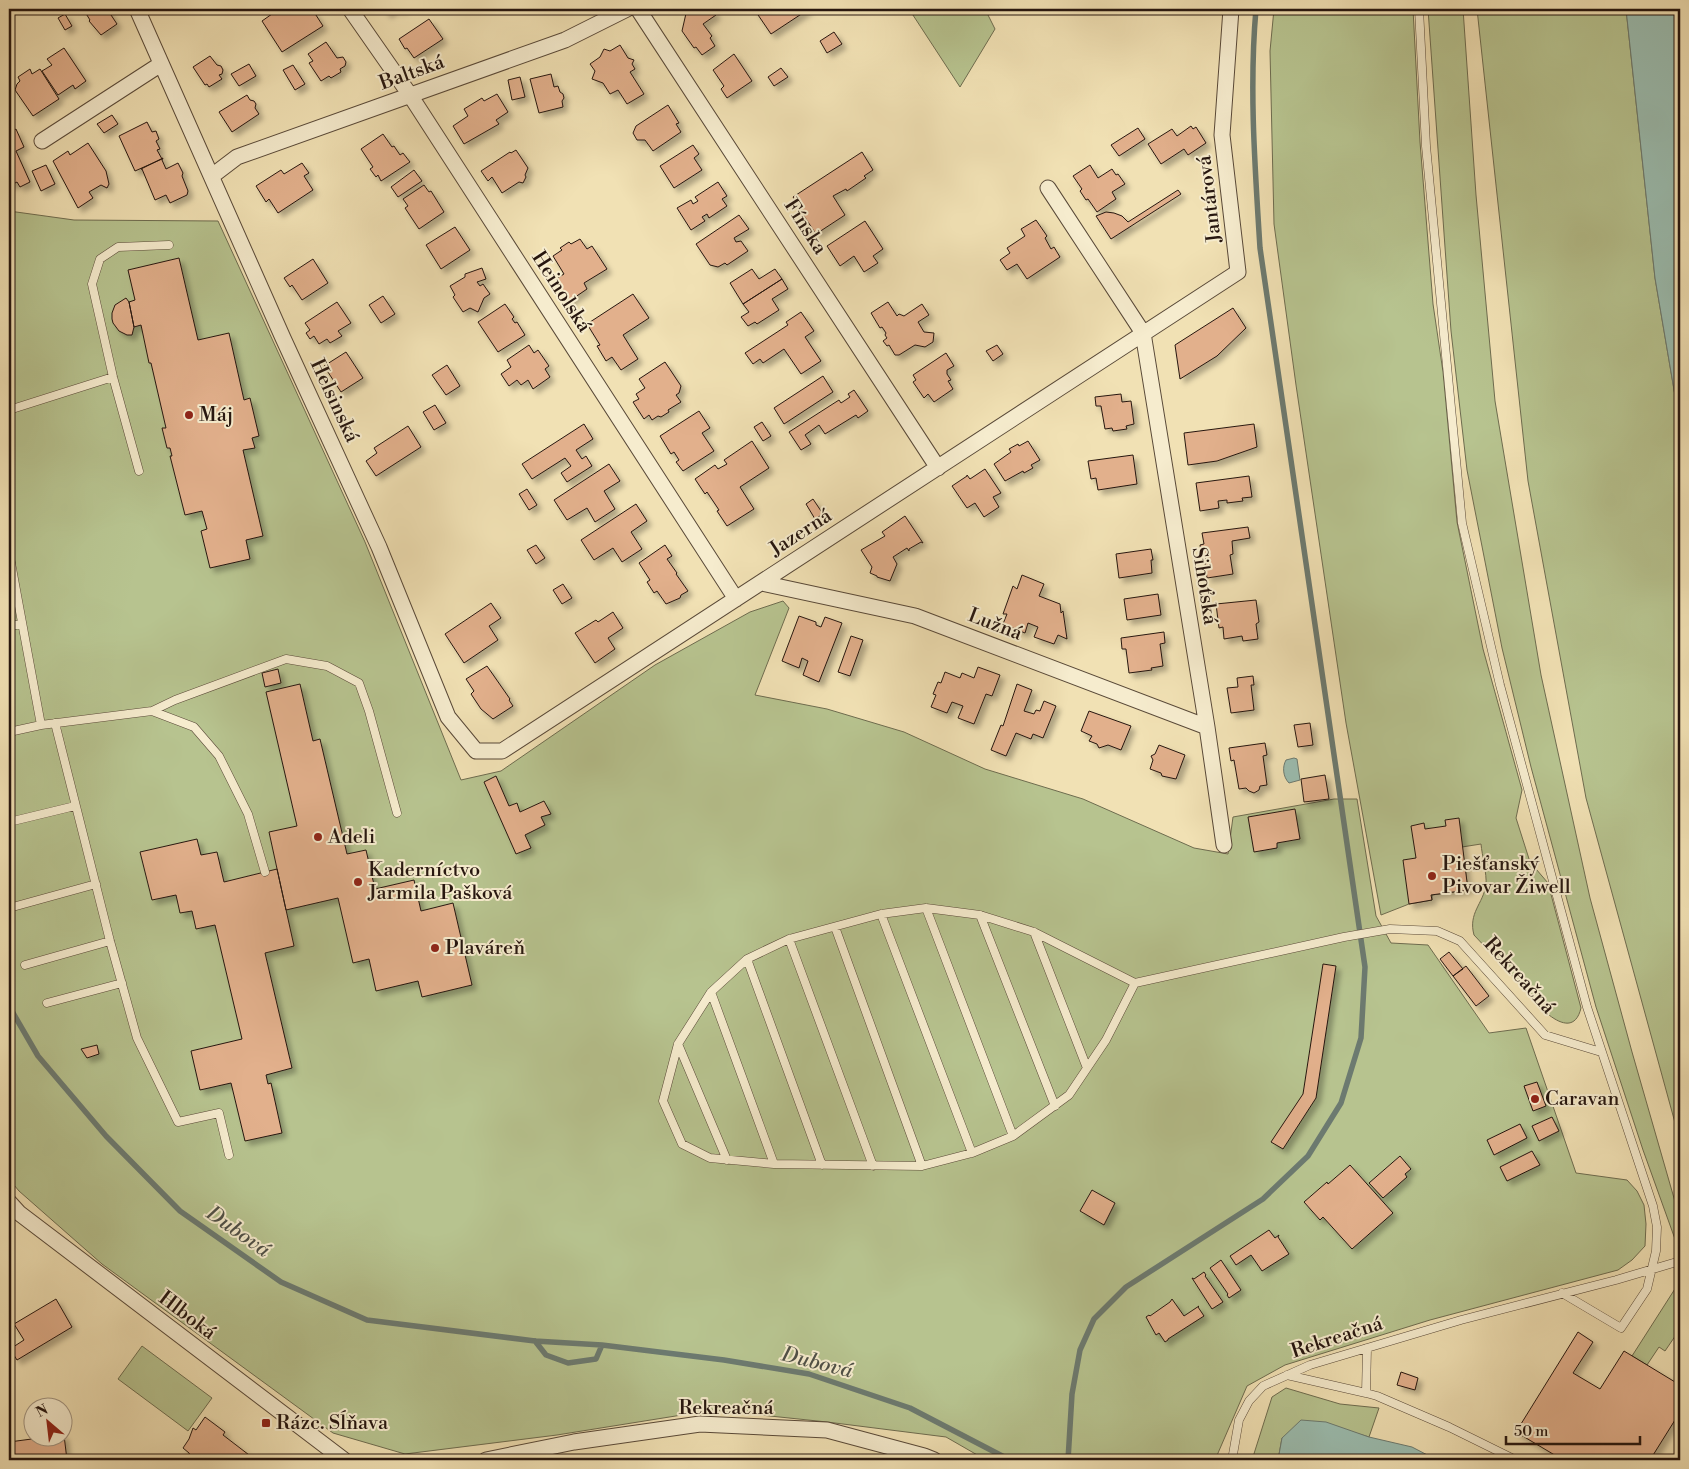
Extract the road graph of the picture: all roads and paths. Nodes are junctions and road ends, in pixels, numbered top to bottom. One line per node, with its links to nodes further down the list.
1 (137, 9): 7 (street, Helsinská)
2 (350, 9): 8 (street, Heinolská)
3 (627, 9): 8 (street, Baltská)
4 (638, 9): 16 (street, Fínska)
5 (1231, 9): 13 (street, Jantárová)
6 (1419, 9): 50 (lane)
7 (160, 64): 9 (street); 10 (street, Helsinská)
8 (410, 95): 10 (street, Baltská); 20 (street, Heinolská)
9 (42, 141)
10 (212, 176): 28 (street, Helsinská)
11 (1048, 188): 13 (street)
12 (169, 245): 14 (lane)
13 (1144, 333): 16 (street, Jazerná); 26 (street, Sihoťská)
14 (113, 377): 15 (lane); 17 (lane)
15 (9, 410)
16 (938, 468): 19 (street, Jazerná)
17 (139, 471)
18 (9, 552): 21 (lane)
19 (762, 583): 20 (street, Jazerná); 26 (street, Lužná)
20 (736, 599): 28 (street, Jazerná)
21 (22, 624): 22 (lane); 25 (lane)
22 (9, 626)
23 (152, 712): 24 (lane); 30 (lane); 33 (lane)
24 (55, 723): 25 (lane); 29 (lane)
25 (41, 725): 27 (lane)
26 (1207, 727): 32 (street, Sihoťská)
27 (9, 732)
28 (476, 751)
29 (75, 806): 31 (lane); 34 (lane)
30 (397, 813)
31 (9, 822)
32 (1224, 845)
33 (265, 872)
34 (96, 884): 35 (lane); 42 (lane)
35 (9, 908)
36 (926, 908): 37 (lane); 38 (lane); 53 (lane)
37 (881, 914): 39 (lane); 54 (lane)
38 (980, 915): 40 (lane); 52 (lane)
39 (836, 927): 41 (lane); 60 (lane)
40 (1034, 932): 46 (lane); 51 (lane)
41 (789, 939): 43 (lane); 59 (lane)
42 (110, 941): 44 (lane); 45 (lane)
43 (747, 959): 47 (lane); 58 (lane)
44 (25, 965)
45 (122, 983): 48 (lane); 55 (lane)
46 (1135, 983): 50 (lane, Rekreačná); 51 (lane)
47 (711, 992): 49 (lane); 57 (lane)
48 (47, 1003)
49 (678, 1044): 56 (lane); 56 (lane)
50 (1601, 1052): 63 (lane)
51 (1087, 1068): 52 (lane)
52 (1055, 1106): 53 (lane)
53 (1013, 1136): 54 (lane)
54 (972, 1153): 60 (lane)
55 (229, 1155)
56 (727, 1160): 57 (lane)
57 (774, 1164): 58 (lane)
58 (822, 1166): 59 (lane)
59 (873, 1166): 60 (lane)
60 (922, 1166)
61 (9, 1202): 68 (street, Hlboká)
62 (1680, 1261): 63 (lane, Rekreačná)
63 (1652, 1269): 64 (lane, Rekreačná); 64 (lane)
64 (1562, 1293): 65 (lane, Rekreačná)
65 (1367, 1348): 66 (lane, Rekreačná); 67 (lane)
66 (1287, 1375): 67 (lane); 71 (lane, Rekreačná)
67 (1366, 1393): 72 (lane)
68 (344, 1460)
69 (486, 1460): 70 (street, Rekreačná)
70 (934, 1460)
71 (1232, 1460)
72 (1516, 1460)

